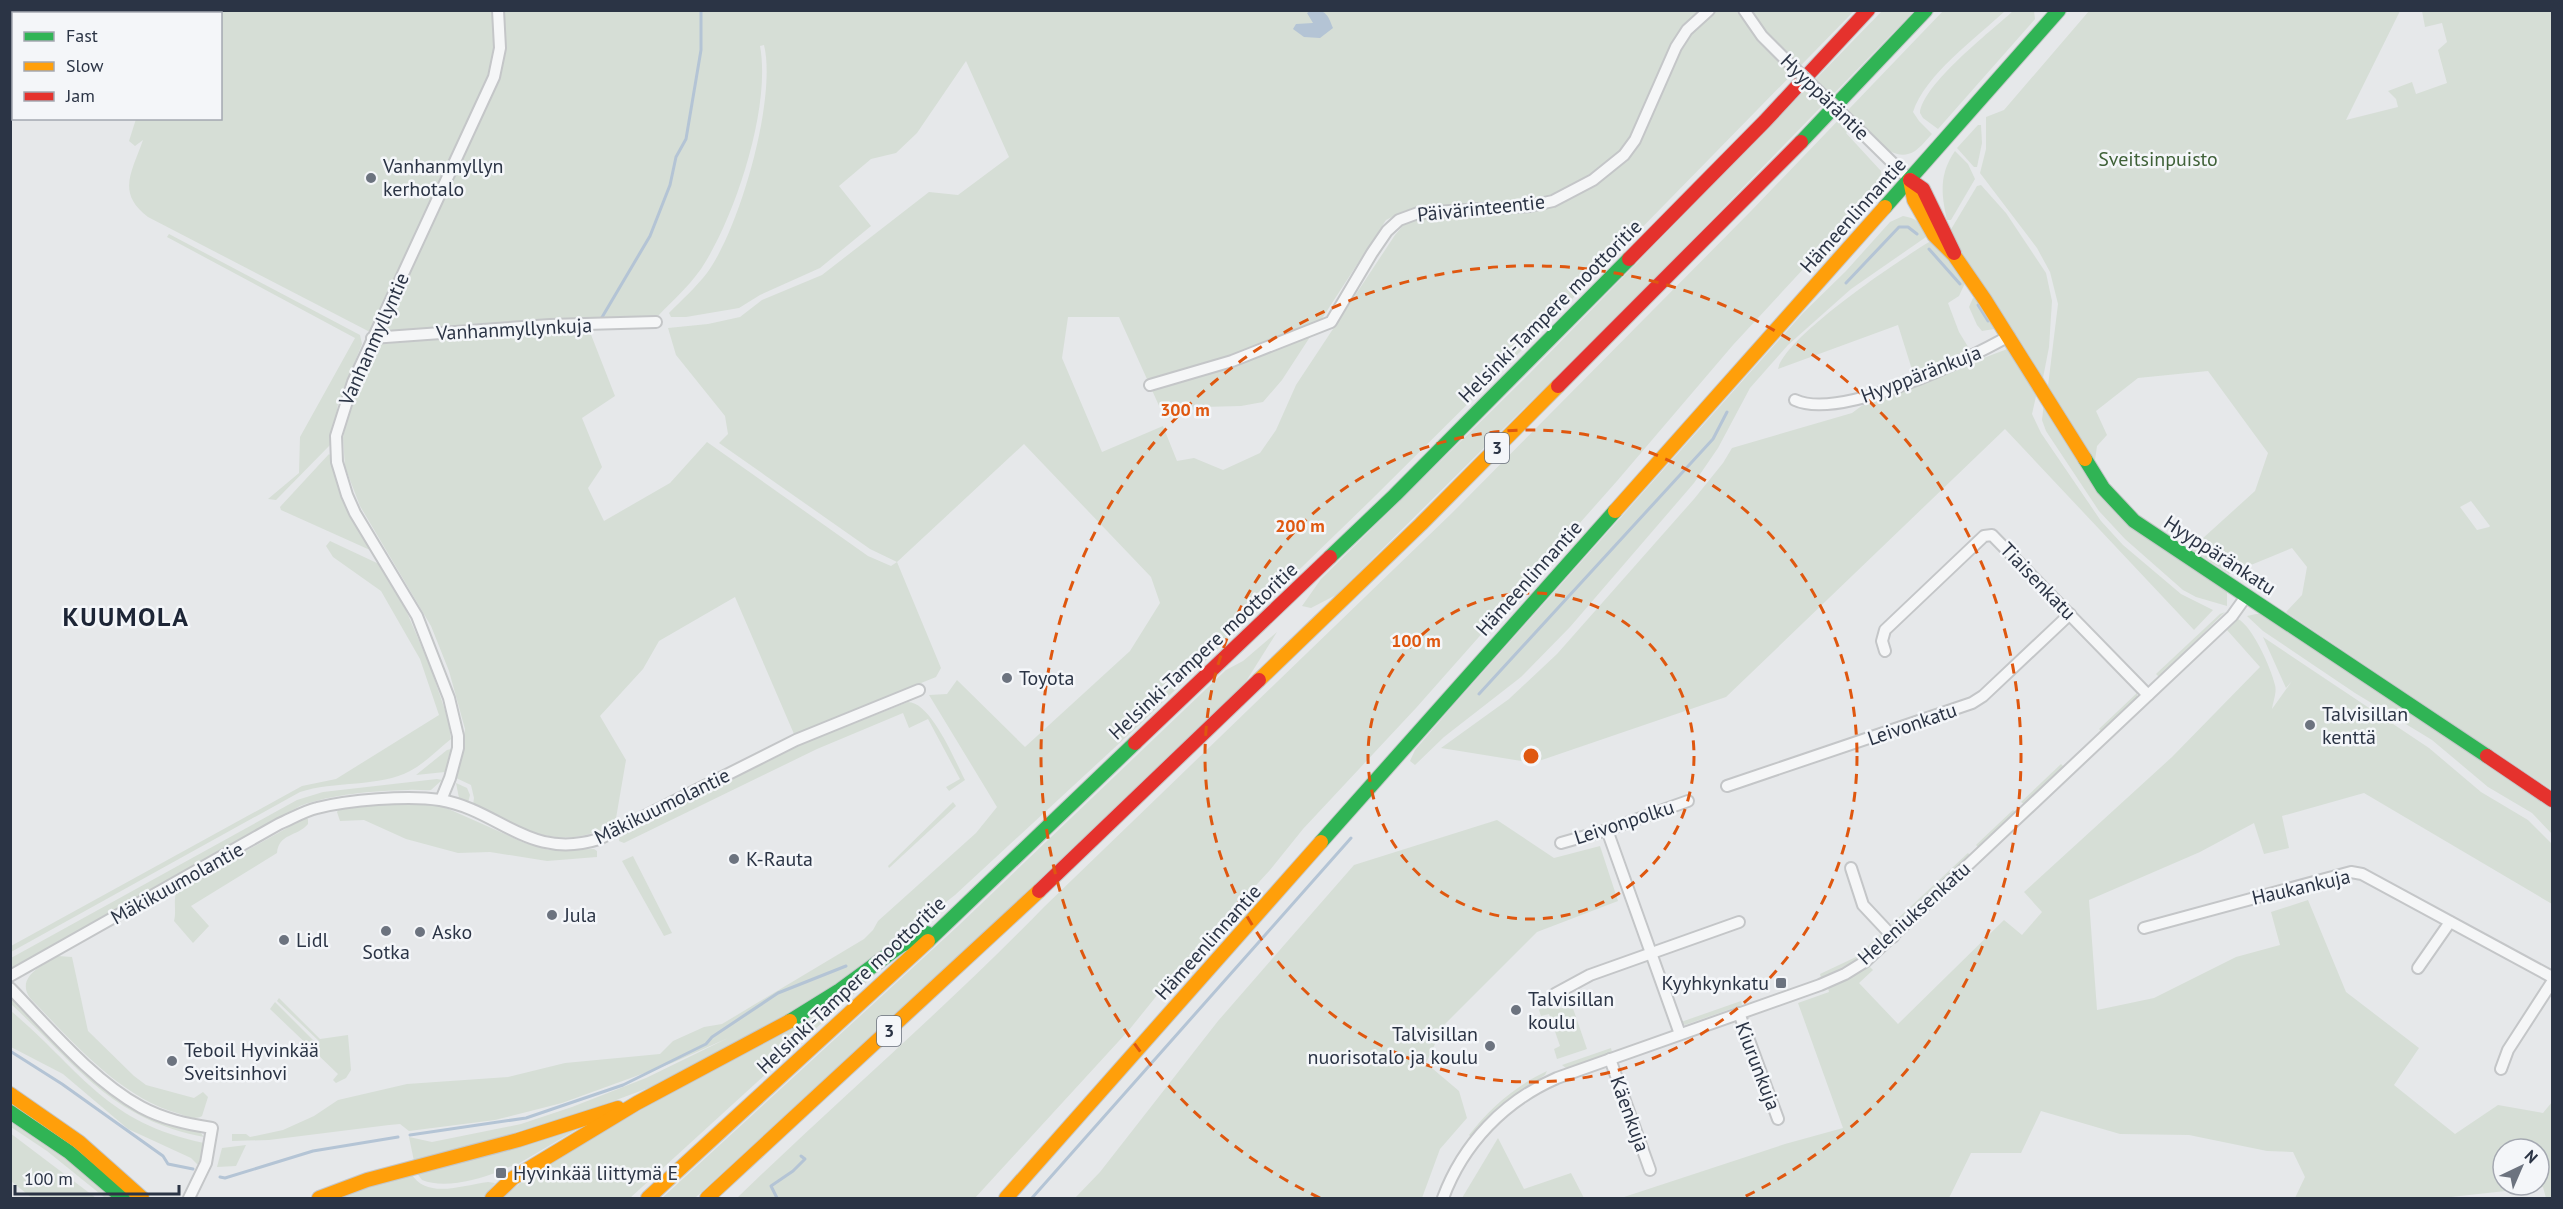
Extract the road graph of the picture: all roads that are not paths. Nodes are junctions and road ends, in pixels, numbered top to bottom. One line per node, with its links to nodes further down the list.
1 (498, 10): 10 (street, Vanhanmyllyntie)
2 (1708, 10): 11 (street, Päivärinteentie)
3 (1744, 10): 7 (street, Hyyppäräntie, bridge)
4 (1868, 10): 27 (main road, Helsinki-Tampere moottoritie / 3)
5 (1926, 10): 45 (main road, 3)
6 (2059, 10): 7 (main road, Hämeenlinnantie)
7 (1910, 180): 9 (main road, Hyyppäränkatu); 53 (main road, Hämeenlinnantie)
8 (656, 322): 10 (street, Vanhanmyllynkuja)
9 (2009, 336): 12 (street, Hyyppäränkuja); 13 (main road, Hyyppäränkatu)
10 (372, 339): 19 (street, Vanhanmyllyntie)
11 (1150, 385)
12 (1795, 400)
13 (2247, 595): 17 (street, Heleniuksenkatu); 20 (main road, Hyyppäränkatu)
14 (2070, 615): 15 (street, Tiaisenkatu); 17 (street, Tiaisenkatu); 18 (street, Leivonkatu)
15 (1885, 651)
16 (919, 690): 19 (street, Mäkikuumolantie)
17 (2148, 696): 29 (street, Heleniuksenkatu)
18 (1727, 786)
19 (441, 800): 32 (street, Mäkikuumolantie)
20 (2553, 800)
21 (1688, 801): 22 (street, Leivonpolku)
22 (1607, 830): 23 (street, Leivonpolku); 30 (street)
23 (1561, 843)
24 (1851, 868): 29 (street)
25 (1739, 922): 30 (street)
26 (2450, 922): 28 (street, Haukankuja); 31 (street); 33 (street, Haukankuja)
27 (943, 926): 41 (main road); 51 (main road, Helsinki-Tampere moottoritie / 3)
28 (2144, 928)
29 (1893, 937): 36 (street, Heleniuksenkatu)
30 (1652, 954): 35 (street); 37 (street)
31 (2418, 968)
32 (10, 976)
33 (2553, 980): 39 (street)
34 (10, 988): 48 (street)
35 (1555, 994)
36 (1739, 1013): 37 (street, Heleniuksenkatu); 43 (street, Kiurunkuja)
37 (1680, 1034): 38 (street, Heleniuksenkatu)
38 (1610, 1059): 44 (street, Käenkuja); 54 (street, Heleniuksenkatu)
39 (2501, 1069)
40 (10, 1094): 47 (main road)
41 (638, 1103): 49 (main road); 50 (main road)
42 (10, 1112): 46 (main road)
43 (1778, 1119)
44 (1650, 1170)
45 (718, 1192): 52 (main road, 3)
46 (123, 1198)
47 (142, 1198)
48 (189, 1198)
49 (319, 1198)
50 (492, 1198)
51 (648, 1198)
52 (707, 1198)
53 (1006, 1198)
54 (1443, 1198)

